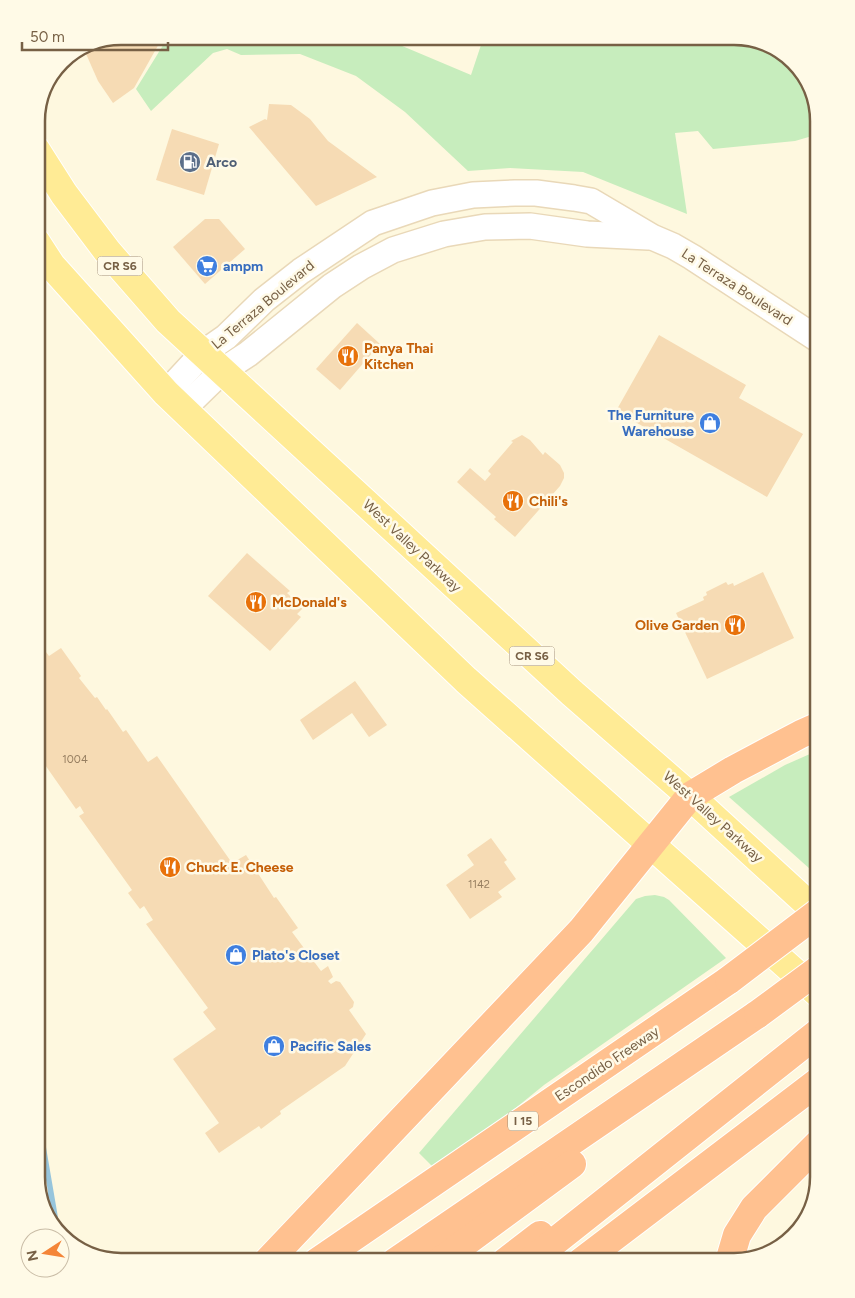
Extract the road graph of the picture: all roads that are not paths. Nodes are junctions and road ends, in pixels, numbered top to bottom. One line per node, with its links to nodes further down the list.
1 (45, 164): 5 (main road, West Valley Parkway / CR S6)
2 (652, 237): 4 (street, La Terraza Boulevard); 5 (street, La Terraza Boulevard); 5 (street, La Terraza Boulevard)
3 (45, 256): 6 (main road)
4 (810, 334)
5 (213, 362): 6 (street, La Terraza Boulevard); 8 (main road, West Valley Parkway / CR S6)
6 (174, 401): 9 (main road)
7 (810, 731): 8 (highway)
8 (690, 796): 9 (highway); 10 (main road, West Valley Parkway / CR S6)
9 (652, 845): 13 (main road); 19 (highway)
10 (810, 905)
11 (810, 920): 20 (highway, Escondido Freeway / I 15, bridge)
12 (810, 976): 16 (highway, bridge)
13 (810, 986)
14 (810, 1039): 15 (highway)
15 (796, 1050): 23 (highway); 24 (highway)
16 (692, 1058): 21 (highway); 22 (highway)
17 (810, 1088): 25 (highway)
18 (810, 1152): 26 (highway)
19 (276, 1253)
20 (330, 1253)
21 (408, 1253)
22 (451, 1253)
23 (517, 1253)
24 (540, 1253)
25 (594, 1253)
26 (732, 1253)

